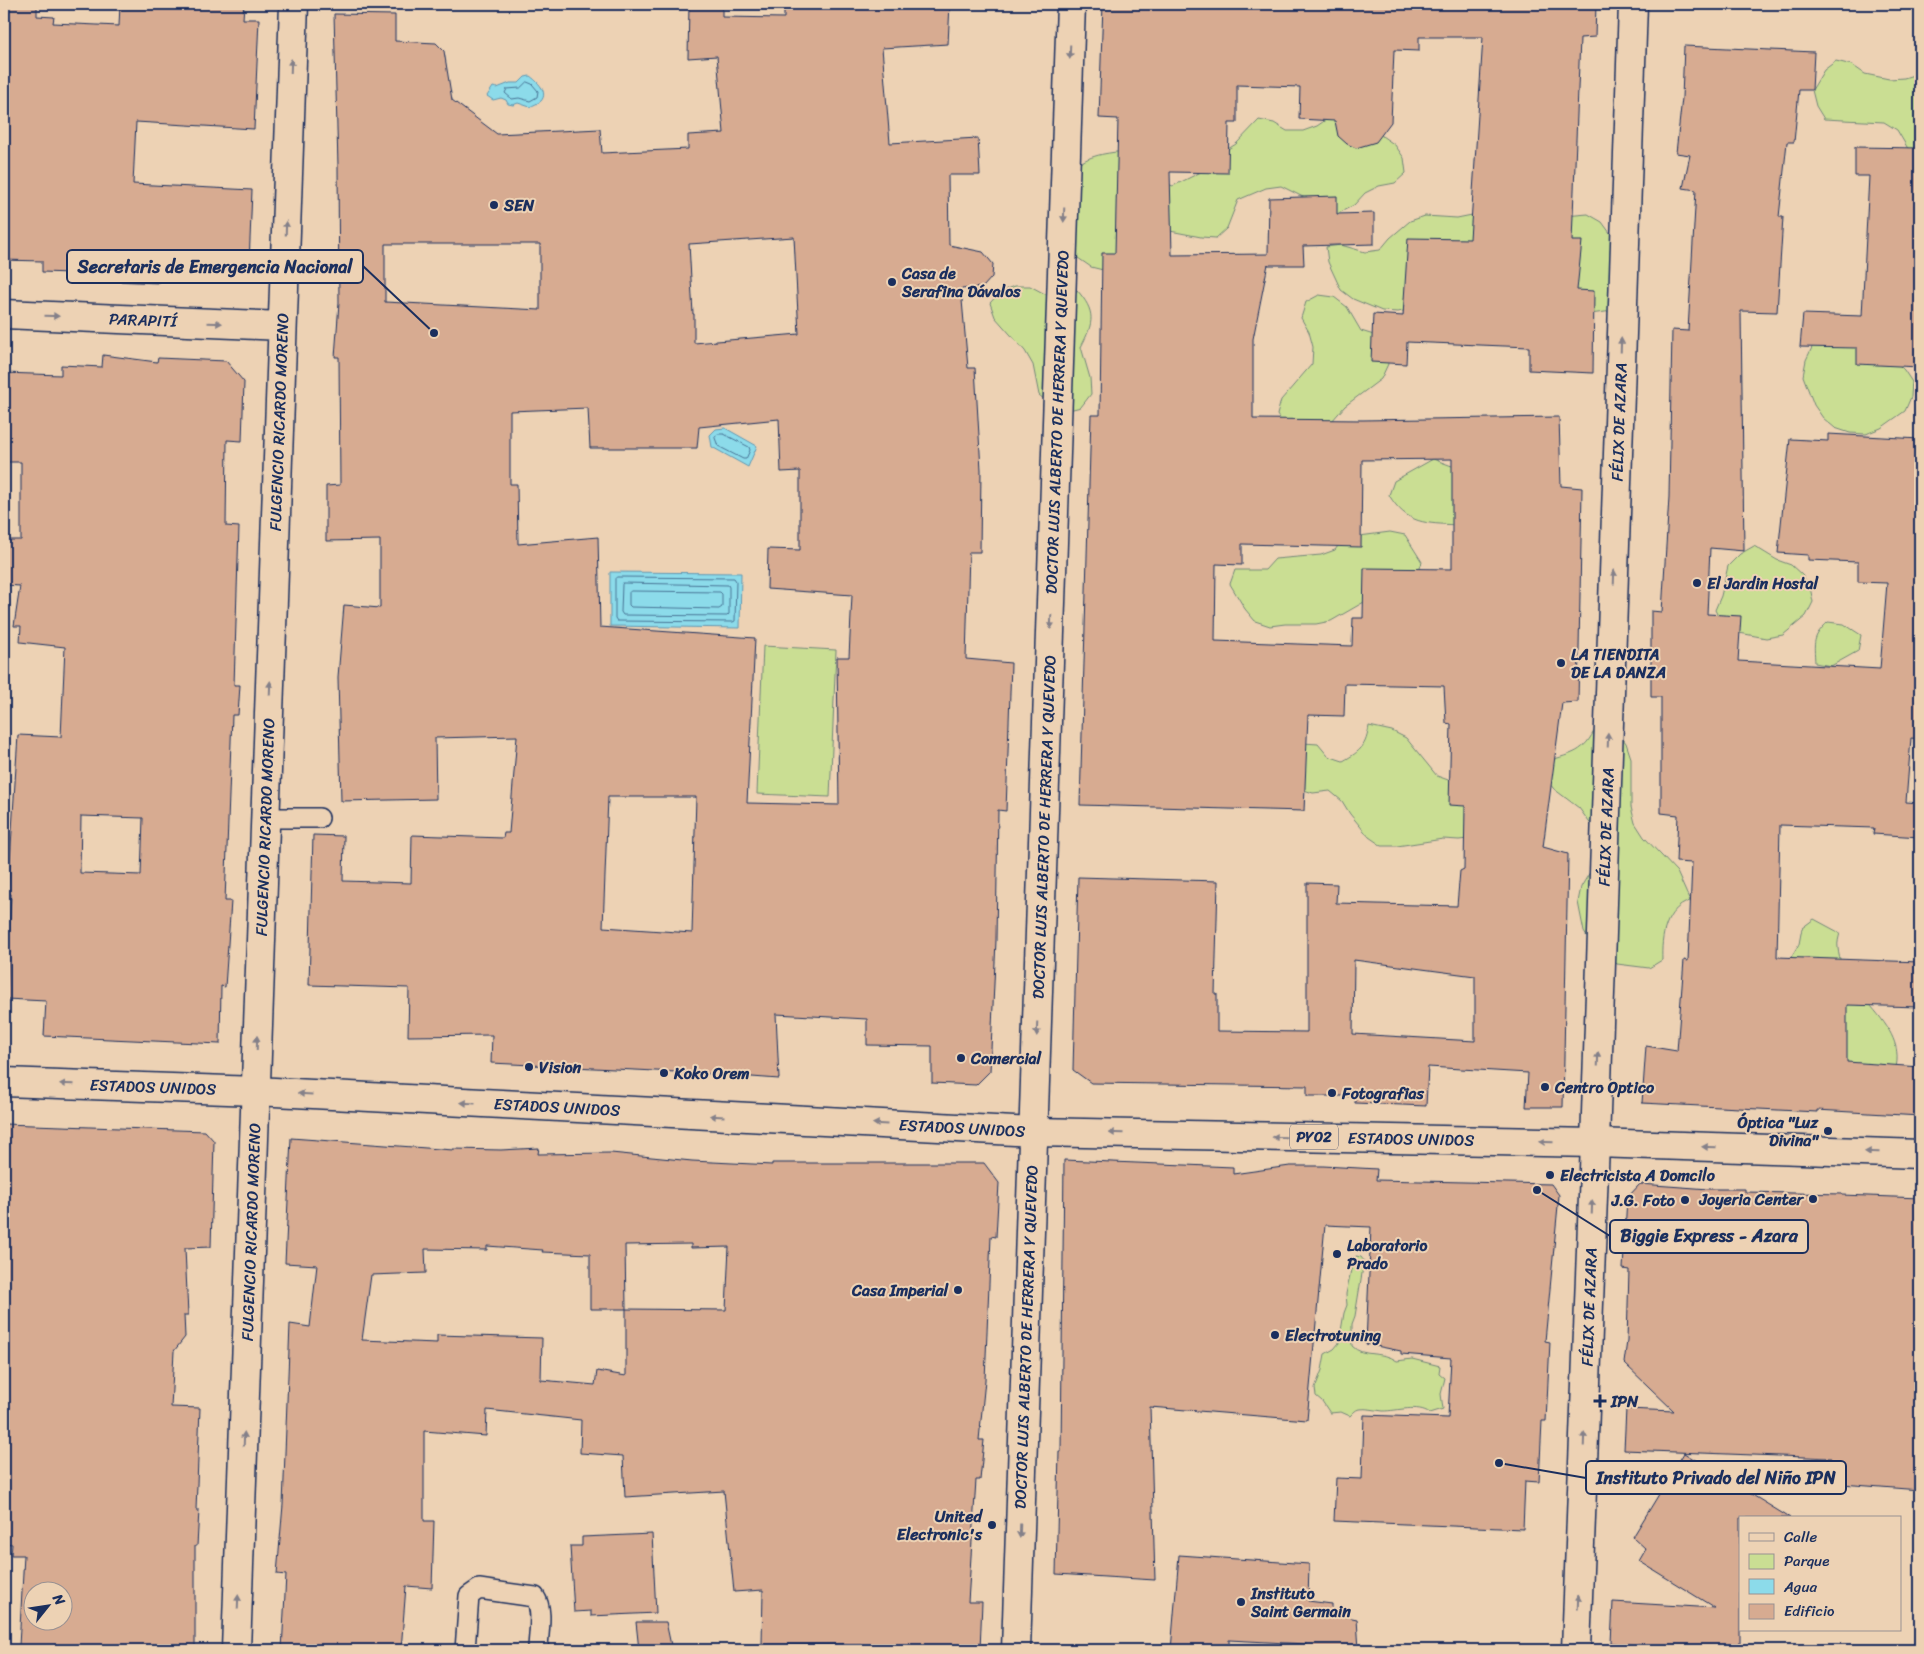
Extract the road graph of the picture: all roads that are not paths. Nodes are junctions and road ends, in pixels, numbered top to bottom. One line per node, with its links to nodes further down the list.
1 (294, 4): 5 (street, FULGENCIO RICARDO MORENO, one-way to 1)
2 (1072, 4): 10 (street, DOCTOR LUIS ALBERTO DE HERRERA Y QUEVEDO, one-way to 10)
3 (1633, 4): 11 (street, FÉLIX DE AZARA, one-way to 3)
4 (4, 314): 5 (street, PARAPITÍ, one-way to 5)
5 (282, 326): 6 (street, FULGENCIO RICARDO MORENO, one-way to 5)
6 (265, 818): 7 (lane); 9 (street, FULGENCIO RICARDO MORENO, one-way to 6)
7 (319, 818)
8 (4, 1082): 9 (street, ESTADOS UNIDOS, one-way to 8)
9 (256, 1092): 10 (street, ESTADOS UNIDOS, one-way to 9); 13 (street, FULGENCIO RICARDO MORENO, one-way to 9)
10 (1033, 1132): 11 (street, ESTADOS UNIDOS / PY02, one-way to 10); 16 (street, DOCTOR LUIS ALBERTO DE HERRERA Y QUEVEDO, one-way to 16)
11 (1595, 1143): 12 (street, ESTADOS UNIDOS / PY02, one-way to 11); 17 (street, FÉLIX DE AZARA, one-way to 11)
12 (1920, 1154)
13 (236, 1650)
14 (466, 1650): 15 (lane)
15 (538, 1650)
16 (1016, 1650)
17 (1576, 1650)

